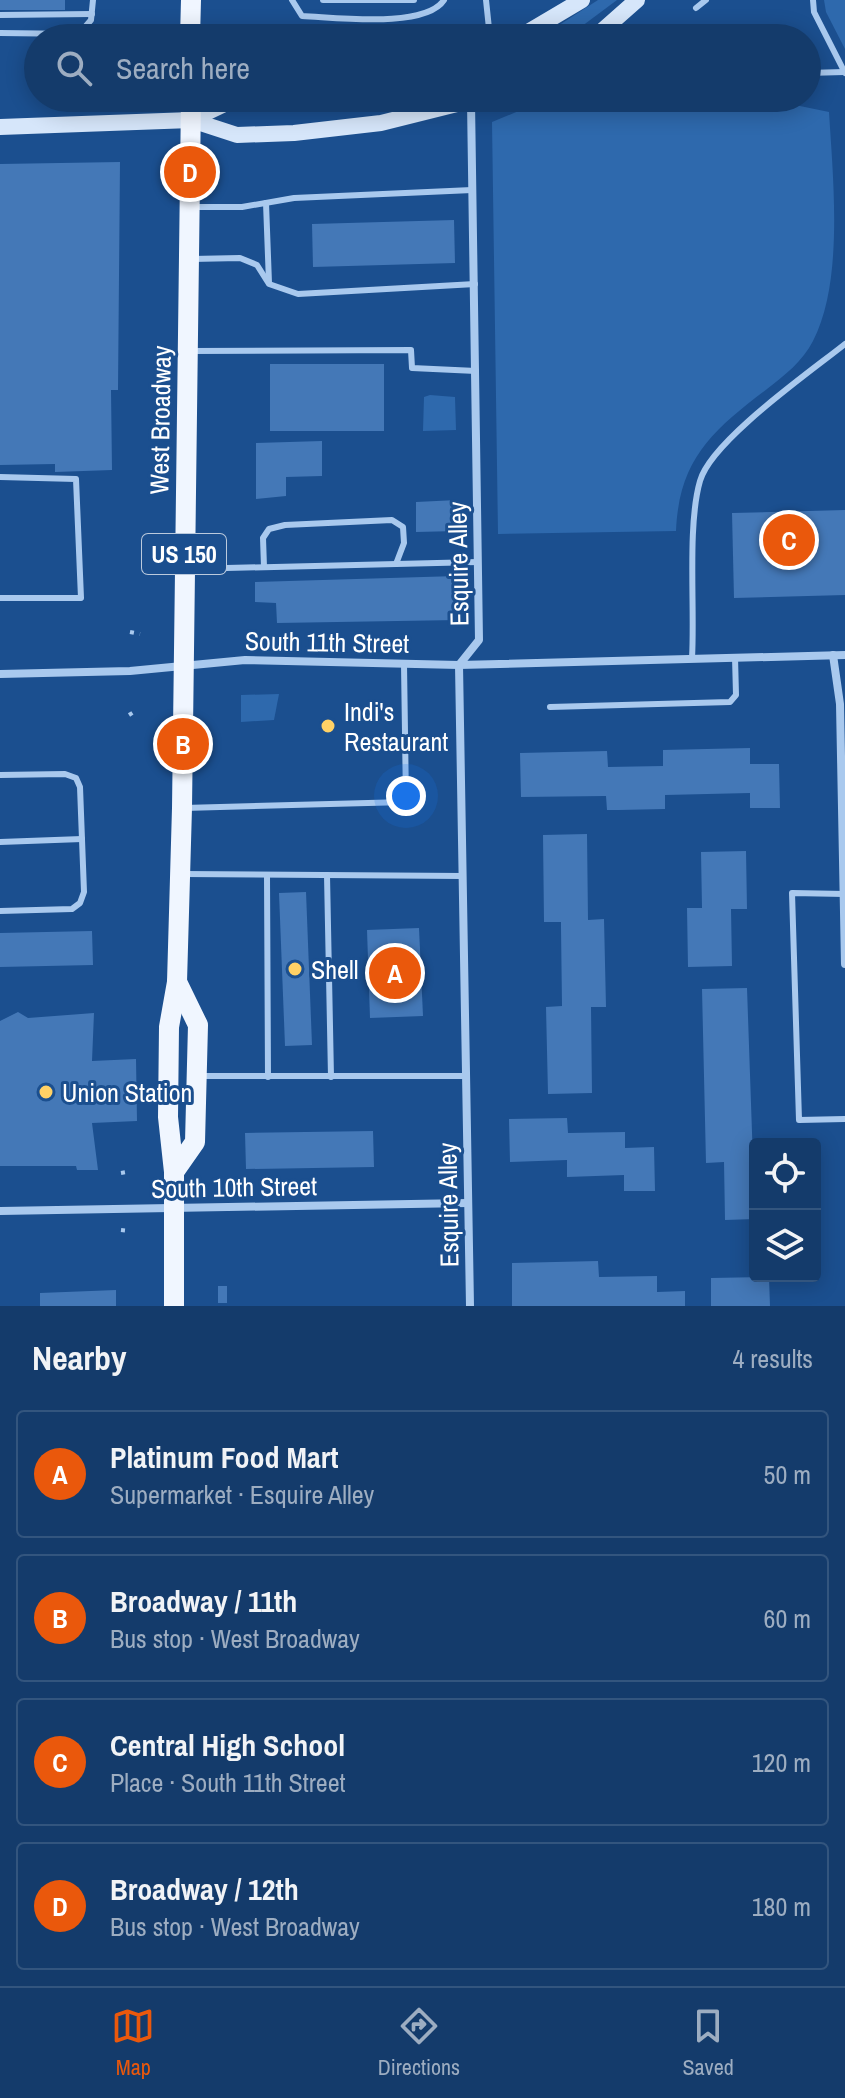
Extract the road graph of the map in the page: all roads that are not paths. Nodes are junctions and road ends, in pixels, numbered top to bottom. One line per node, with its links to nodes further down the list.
1 (93, 0): 13 (lane)
2 (191, 0): 16 (main road)
3 (292, 0): 6 (lane)
4 (323, 0): 5 (lane)
5 (414, 0)
6 (444, 0)
7 (486, 0): 17 (lane)
8 (582, 0): 18 (street)
9 (637, 0): 19 (street)
10 (706, 0): 12 (lane)
11 (813, 0): 20 (lane)
12 (696, 8)
13 (92, 14): 14 (lane); 15 (lane)
14 (0, 15)
15 (88, 24)
16 (190, 24)
17 (489, 24)
18 (542, 24)
19 (610, 24)
20 (820, 24)
21 (821, 26): 24 (lane)
22 (0, 33): 23 (lane)
23 (24, 33)
24 (845, 72): 25 (lane)
25 (821, 73)
26 (191, 112): 30 (main road, West Broadway / US 150)
27 (208, 112): 30 (street)
28 (426, 112): 30 (street)
29 (475, 112): 32 (street, Esquire Alley)
30 (191, 120): 31 (street); 34 (main road, West Broadway / US 150)
31 (0, 127)
32 (472, 190): 33 (lane); 37 (street, Esquire Alley)
33 (266, 203): 34 (lane); 36 (lane)
34 (190, 207): 35 (main road, West Broadway / US 150)
35 (189, 259): 36 (lane); 39 (main road, West Broadway / US 150)
36 (269, 284): 37 (lane)
37 (475, 284): 40 (street, Esquire Alley)
38 (845, 344): 50 (lane)
39 (187, 351): 40 (lane); 45 (main road, West Broadway / US 150)
40 (476, 371): 42 (street, Esquire Alley)
41 (0, 477): 46 (lane)
42 (478, 562): 43 (lane); 52 (street, Esquire Alley)
43 (396, 564): 44 (lane); 44 (lane)
44 (264, 567): 45 (lane)
45 (184, 569): 53 (main road, West Broadway / US 150)
46 (0, 598)
47 (833, 655): 48 (street, South 11th Street); 49 (street, South 11th Street); 64 (street)
48 (845, 655)
49 (735, 657): 50 (street, South 11th Street); 55 (lane)
50 (692, 658): 52 (street, South 11th Street)
51 (404, 664): 52 (street, South 11th Street); 53 (street, South 11th Street); 57 (lane)
52 (459, 665): 63 (street, Esquire Alley)
53 (182, 666): 54 (street, South 11th Street); 57 (main road, West Broadway / US 150)
54 (0, 674)
55 (550, 707)
56 (0, 775): 58 (lane)
57 (182, 808): 60 (main road, West Broadway / US 150)
58 (82, 839): 59 (lane); 65 (lane)
59 (0, 842)
60 (180, 874): 61 (lane); 67 (main road, West Broadway / US 150)
61 (267, 875): 62 (lane); 70 (lane)
62 (327, 875): 63 (lane); 71 (lane)
63 (463, 876): 69 (street, Esquire Alley)
64 (844, 894): 66 (street); 72 (lane)
65 (0, 911)
66 (845, 964)
67 (177, 982): 68 (main road, West Broadway / US 150); 73 (main road, West Broadway / US 150)
68 (197, 1076): 70 (lane); 73 (main road, West Broadway / US 150)
69 (466, 1076): 71 (lane); 74 (street, Esquire Alley)
70 (268, 1077): 71 (lane)
71 (331, 1077)
72 (845, 1119)
73 (174, 1172): 75 (main road, West Broadway / US 150)
74 (468, 1203): 75 (street, South 10th Street); 78 (street, Esquire Alley)
75 (174, 1208): 76 (street, South 10th Street); 77 (main road, West Broadway / US 150)
76 (0, 1211)
77 (174, 1306)
78 (470, 1306)

